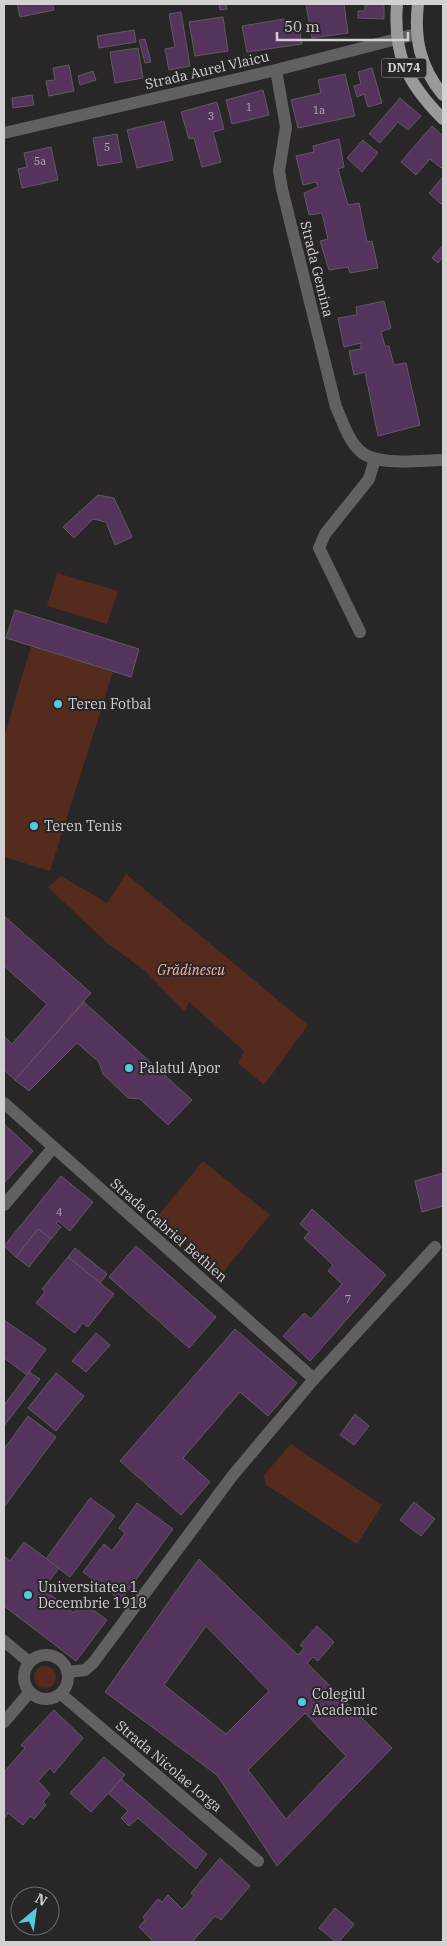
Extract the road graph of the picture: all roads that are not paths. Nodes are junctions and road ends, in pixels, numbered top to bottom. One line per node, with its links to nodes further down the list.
1 (397, 4): 4 (main road, DN74)
2 (418, 4): 3 (main road, DN74)
3 (416, 34): 4 (street, Strada Aurel Vlaicu); 6 (main road, DN74)
4 (397, 40): 5 (street, Strada Aurel Vlaicu); 7 (main road, DN74)
5 (276, 70): 8 (street, Strada Aurel Vlaicu); 9 (street, Strada Gemina)
6 (443, 95)
7 (443, 119)
8 (4, 133)
9 (375, 459): 10 (street); 11 (street)
10 (443, 460)
11 (360, 632)
12 (4, 1103): 13 (street, Strada Gabriel Bethlen)
13 (53, 1148): 14 (street); 16 (street, Strada Gabriel Bethlen)
14 (4, 1205)
15 (435, 1247): 16 (street)
16 (314, 1379): 19 (street)
17 (4, 1641): 18 (street)
18 (29, 1662): 19 (street); 20 (street)
19 (68, 1672): 21 (street)
20 (29, 1693): 21 (street); 22 (street)
21 (61, 1694): 23 (street, Strada Nicolae Iorga)
22 (4, 1722)
23 (258, 1862)

